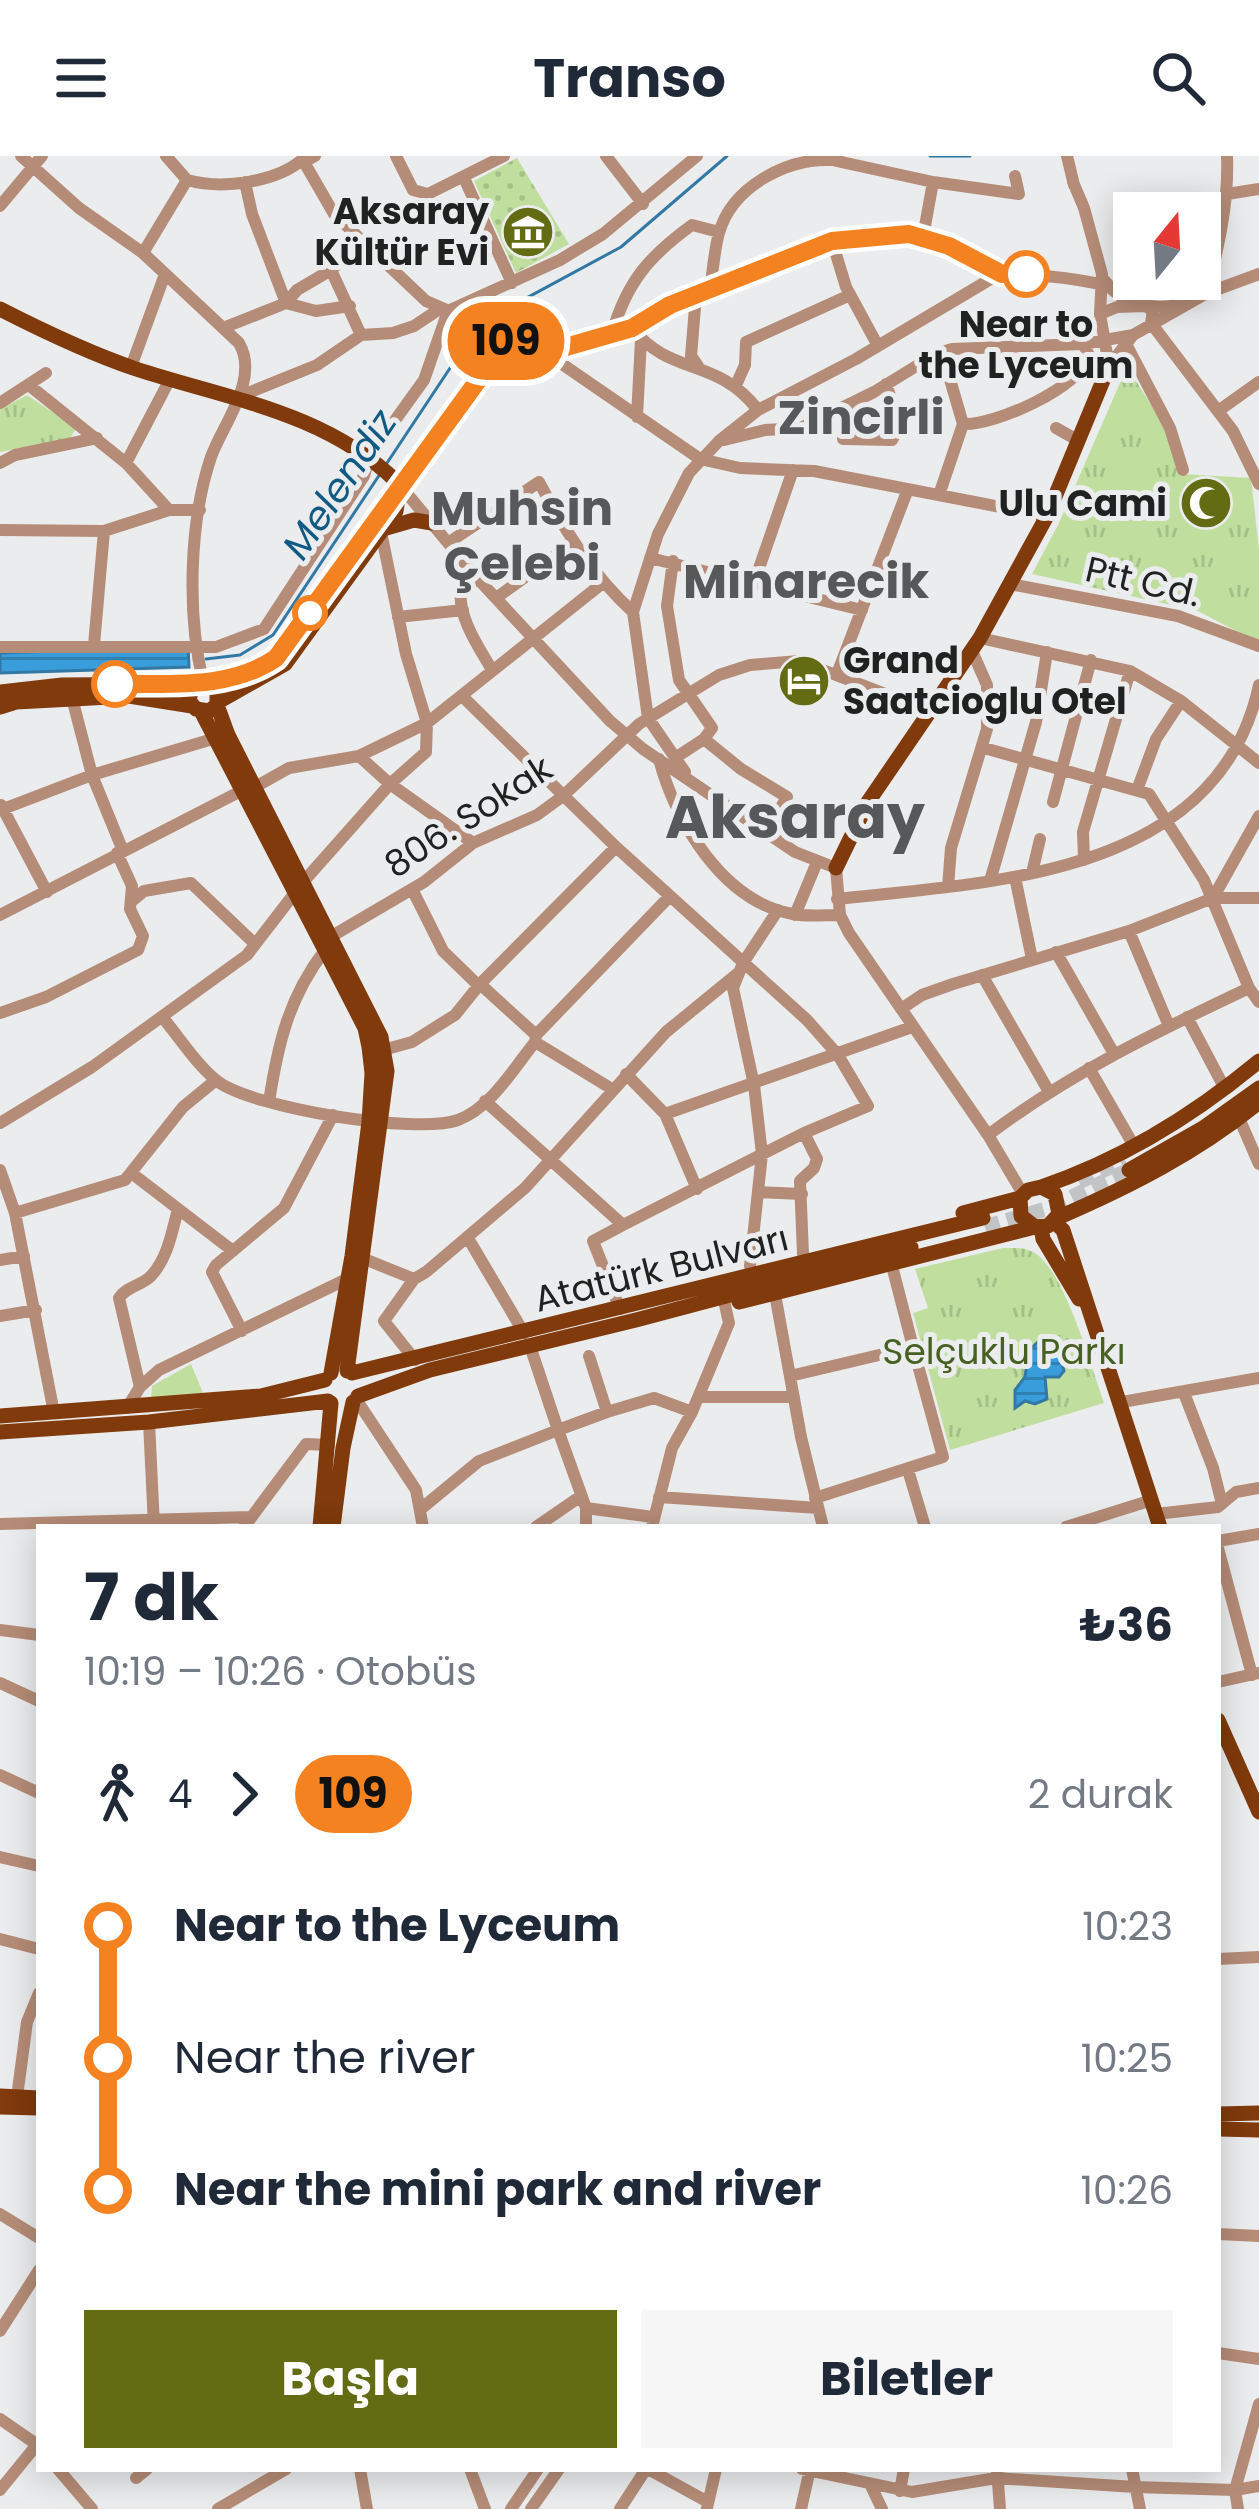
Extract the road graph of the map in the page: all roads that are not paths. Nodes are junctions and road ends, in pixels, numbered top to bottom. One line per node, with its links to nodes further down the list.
1 (21, 156): 11 (street)
2 (166, 156): 14 (street)
3 (396, 156): 13 (street)
4 (505, 156): 13 (street)
5 (606, 156): 19 (street)
6 (697, 156): 19 (street)
7 (1067, 156): 31 (street)
8 (1227, 156): 18 (street)
9 (307, 158): 15 (street); 25 (street)
10 (832, 158): 16 (street); 22 (street)
11 (38, 162): 20 (street); 26 (street)
12 (1015, 176): 16 (street)
13 (464, 178): 32 (street)
14 (187, 180): 15 (street); 26 (street)
15 (245, 182): 38 (street)
16 (932, 182): 23 (street)
17 (1259, 188): 18 (street)
18 (1227, 194): 21 (street)
19 (643, 204): 32 (street)
20 (0, 206)
21 (1221, 224)
22 (719, 232): 34 (street); 46 (street)
23 (922, 237): 24 (street); 29 (street)
24 (832, 241): 34 (street); 35 (street)
25 (363, 243): 27 (street); 41 (street)
26 (143, 253): 28 (street)
27 (331, 270): 38 (street); 39 (street)
28 (165, 274): 45 (street); 57 (street)
29 (1002, 274): 31 (street); 53 (street)
30 (1259, 274): 33 (street)
31 (1104, 282): 40 (street); 43 (street)
32 (512, 283): 41 (street)
33 (1221, 288)
34 (703, 292): 47 (street); 58 (street)
35 (850, 295): 53 (street); 63 (street)
36 (1189, 300): 40 (street)
37 (1196, 300): 44 (street)
38 (286, 303): 39 (street); 45 (street)
39 (350, 306): 48 (street)
40 (1145, 306): 43 (street); 44 (street)
41 (445, 309): 48 (street); 49 (street); 76 (street)
42 (0, 310): 57 (main road)
43 (1100, 314): 50 (street)
44 (1154, 326): 51 (street); 68 (street)
45 (223, 328): 65 (street)
46 (612, 333): 47 (street); 55 (street)
47 (637, 334): 58 (street); 69 (street)
48 (362, 335): 65 (street)
49 (511, 335): 55 (street); 83 (street)
50 (1104, 341): 51 (street); 52 (street); 56 (street)
51 (1129, 341): 56 (street); 81 (street)
52 (1083, 344): 54 (street); 70 (street)
53 (878, 346): 67 (street)
54 (942, 352): 62 (street); 70 (street)
55 (545, 353): 69 (street)
56 (1109, 366): 75 (main road)
57 (131, 367): 60 (main road)
58 (698, 367): 63 (street)
59 (46, 373): 64 (street)
60 (170, 380): 65 (main road); 79 (street)
61 (1259, 382): 68 (street)
62 (886, 384): 73 (street); 74 (street)
63 (736, 385): 67 (street)
64 (30, 386): 66 (street); 72 (street)
65 (238, 397): 76 (main road); 87 (street)
66 (0, 403)
67 (758, 410): 74 (street)
68 (1218, 411): 82 (street)
69 (637, 416): 77 (street)
70 (963, 424): 85 (street)
71 (1056, 428): 75 (street)
72 (97, 438): 78 (street); 79 (street)
73 (844, 440)
74 (718, 441): 77 (street)
75 (1079, 441): 88 (main road)
76 (370, 455): 83 (main road); 111 (street)
77 (700, 459): 80 (street); 95 (street)
78 (0, 463)
79 (126, 463): 86 (street)
80 (793, 470): 84 (street); 98 (street)
81 (1183, 470)
82 (1258, 478)
83 (399, 483): 89 (street); 92 (main road); 117 (main road)
84 (908, 489): 85 (street); 103 (street)
85 (939, 495): 88 (street)
86 (169, 510): 87 (street); 91 (street)
87 (200, 510): 111 (street)
88 (1047, 516): 100 (main road)
89 (432, 523): 92 (main road); 94 (street)
90 (0, 530): 91 (street)
91 (104, 530): 107 (street)
92 (382, 531): 105 (street); 125 (main road)
93 (574, 542): 94 (street); 99 (street); 101 (street)
94 (448, 543): 97 (street)
95 (650, 558): 96 (street); 104 (street)
96 (673, 561): 98 (street); 121 (street)
97 (478, 579): 101 (street); 102 (street)
98 (755, 580): 103 (street)
99 (604, 582): 104 (street); 106 (street)
100 (1010, 584): 108 (main road); 109 (street, Ptt Cd.)
101 (496, 598): 106 (street)
102 (463, 610): 105 (street); 114 (street)
103 (862, 610): 116 (street)
104 (633, 612): 127 (street)
105 (398, 617): 128 (street)
106 (533, 636): 114 (street); 129 (street)
107 (94, 645): 110 (street); 111 (street)
108 (976, 645): 112 (street); 126 (main road); 133 (street)
109 (1259, 646)
110 (0, 647)
111 (198, 649): 117 (street)
112 (1047, 652): 113 (street); 137 (street)
113 (1091, 660): 115 (street); 139 (street)
114 (492, 670): 120 (street)
115 (1130, 671): 123 (street); 142 (street)
116 (837, 674): 121 (street, 806. Sokak); 126 (street, 806. Sokak)
117 (202, 679): 119 (main road); 125 (main road); 125 (main road)
118 (1259, 685): 132 (street)
119 (0, 692)
120 (462, 696): 128 (street); 146 (street)
121 (687, 696): 127 (street, 806. Sokak); 131 (street)
122 (72, 698): 124 (main road); 125 (main road); 140 (street)
123 (1181, 701): 132 (street); 145 (street)
124 (0, 706)
125 (207, 706): 130 (main road); 144 (main road)
126 (933, 712): 158 (main road)
127 (648, 718): 129 (street, 806. Sokak); 135 (street)
128 (427, 722): 134 (street); 143 (street)
129 (626, 734): 136 (street); 146 (street, 806. Sokak)
130 (216, 738): 140 (street); 144 (main road)
131 (704, 739): 135 (street); 151 (street)
132 (1236, 745): 138 (street); 150 (street)
133 (984, 748): 137 (street); 162 (street)
134 (359, 756): 143 (street); 144 (street)
135 (675, 758): 141 (street)
136 (659, 759): 141 (street); 171 (street)
137 (1024, 759): 139 (street); 161 (street)
138 (1259, 763)
139 (1063, 770): 142 (street); 147 (street)
140 (92, 776): 148 (street); 155 (street)
141 (690, 778): 151 (street)
142 (1097, 780): 145 (street); 156 (street)
143 (390, 784): 153 (street); 163 (street)
144 (248, 789): 155 (street); 163 (main road)
145 (1137, 790): 150 (street)
146 (563, 796): 153 (street, 806. Sokak); 154 (street)
147 (1054, 802)
148 (2, 807): 165 (street)
149 (1259, 816): 167 (street)
150 (1169, 820): 156 (street); 167 (street)
151 (767, 831): 157 (street)
152 (1040, 839): 159 (street)
153 (473, 843): 164 (street, 806. Sokak)
154 (616, 847): 166 (street); 182 (street)
155 (120, 852): 165 (street); 170 (street)
156 (1084, 860): 159 (street)
157 (817, 862): 158 (street); 173 (street)
158 (836, 868): 169 (street)
159 (1032, 873): 160 (street)
160 (1015, 877): 161 (street); 179 (street)
161 (990, 881): 162 (street)
162 (948, 886): 169 (street)
163 (300, 888): 176 (main road); 177 (street)
164 (412, 889): 176 (street, 806. Sokak); 182 (street)
165 (47, 892): 172 (street)
166 (670, 896): 180 (street); 191 (street)
167 (1213, 898): 168 (street); 175 (street); 183 (street)
168 (1259, 898)
169 (837, 899): 174 (street)
170 (132, 901): 177 (street); 186 (street)
171 (778, 910): 173 (street); 180 (street)
172 (0, 915)
173 (795, 915): 174 (street)
174 (840, 915): 185 (street)
175 (1129, 931): 178 (street); 189 (street)
176 (329, 943): 192 (main road); 206 (street, 806. Sokak)
177 (255, 944): 188 (street)
178 (1056, 952): 179 (street); 193 (street)
179 (1032, 959): 181 (street)
180 (740, 969): 194 (street); 198 (street); 200 (street)
181 (982, 975): 185 (street); 204 (street)
182 (479, 985): 191 (street); 192 (street)
183 (1249, 988): 184 (street); 187 (street)
184 (1259, 1002)
185 (901, 1009): 190 (street)
186 (0, 1013)
187 (1187, 1017): 189 (street); 203 (street)
188 (163, 1018): 199 (street); 212 (street)
189 (1168, 1026): 193 (street)
190 (912, 1027): 194 (street); 214 (street)
191 (536, 1038): 202 (street); 205 (street)
192 (376, 1052): 211 (main road)
193 (1113, 1052): 196 (street)
194 (838, 1055): 200 (street); 213 (street)
195 (1259, 1061): 203 (main road)
196 (1089, 1067): 204 (street); 217 (street)
197 (1259, 1073): 217 (main road)
198 (626, 1074): 202 (street); 209 (street)
199 (216, 1080): 206 (street); 220 (street)
200 (754, 1085): 209 (street); 215 (street)
201 (1259, 1088): 217 (main road)
202 (612, 1089): 216 (street)
203 (1225, 1089): 217 (main road)
204 (1048, 1090): 214 (street)
205 (485, 1101): 211 (street); 216 (street)
206 (269, 1102): 208 (street)
207 (1259, 1102): 210 (main road)
208 (333, 1114): 211 (street); 234 (street)
209 (665, 1114): 223 (street)
210 (1239, 1118): 218 (street); 227 (main road)
211 (375, 1122): 237 (main road)
212 (0, 1123)
213 (804, 1133): 215 (street); 225 (street)
214 (988, 1136): 226 (street)
215 (762, 1154): 223 (street); 224 (street)
216 (550, 1158): 232 (street); 233 (street)
217 (1129, 1159): 221 (main road)
218 (1259, 1164)
219 (0, 1170): 229 (street)
220 (134, 1174): 228 (street); 229 (street)
221 (1072, 1176): 222 (main road); 227 (main road)
222 (1041, 1187): 226 (main road); 231 (main road)
223 (697, 1189): 232 (street)
224 (759, 1192): 225 (street); 240 (street)
225 (802, 1194): 235 (street)
226 (1022, 1197): 230 (main road); 231 (main road)
227 (1087, 1205): 231 (main road)
228 (178, 1209): 234 (street); 256 (street)
229 (15, 1214): 236 (street)
230 (987, 1223): 231 (main road); 235 (main road); 239 (main road); 246 (main road, Atatürk Bulvarı)
231 (1047, 1224): 262 (main road)
232 (623, 1226): 246 (street)
233 (468, 1238): 242 (street); 249 (street)
234 (233, 1252): 248 (street)
235 (803, 1254): 240 (main road)
236 (24, 1256): 238 (street); 245 (street)
237 (357, 1257): 241 (main road); 242 (street)
238 (0, 1260)
239 (892, 1266): 243 (main road); 250 (street)
240 (750, 1267): 246 (main road)
241 (354, 1279): 248 (street); 253 (main road)
242 (414, 1279): 252 (street)
243 (776, 1294): 244 (main road); 254 (street)
244 (725, 1305): 246 (main road); 258 (street)
245 (35, 1310): 247 (street); 266 (street)
246 (630, 1312): 249 (main road, Atatürk Bulvarı)
247 (0, 1316)
248 (242, 1331): 256 (street)
249 (527, 1340): 252 (main road, Atatürk Bulvarı); 260 (main road, Atatürk Bulvarı); 269 (street)
250 (913, 1347): 254 (street); 272 (street)
251 (589, 1356): 264 (street)
252 (415, 1360): 253 (main road, Atatürk Bulvarı)
253 (339, 1374): 260 (main road); 261 (main road); 263 (main road, Atatürk Bulvarı)
254 (790, 1376): 259 (street)
255 (1259, 1378): 257 (street)
256 (140, 1387): 263 (street)
257 (1184, 1393): 262 (street); 277 (street)
258 (699, 1396): 259 (street); 265 (street)
259 (794, 1397): 276 (street)
260 (356, 1399): 261 (main road); 278 (street); 285 (main road)
261 (330, 1402): 268 (main road); 271 (main road)
262 (1122, 1402): 279 (main road)
263 (127, 1409): 266 (main road, Atatürk Bulvarı)
264 (608, 1412): 265 (street); 269 (street)
265 (692, 1412): 274 (street)
266 (54, 1413): 267 (main road, Atatürk Bulvarı)
267 (0, 1416)
268 (148, 1422): 270 (main road); 283 (street)
269 (558, 1430): 275 (street); 278 (street)
270 (0, 1432)
271 (329, 1445): 280 (street); 284 (main road)
272 (908, 1470): 276 (street); 290 (street)
273 (1259, 1488): 277 (street)
274 (659, 1497): 276 (street); 281 (street)
275 (584, 1502): 281 (street); 287 (street); 288 (street)
276 (816, 1503): 289 (street)
277 (1222, 1504): 279 (street)
278 (422, 1508): 286 (street)
279 (1156, 1514): 291 (street)
280 (248, 1522): 283 (street)
281 (652, 1522)
282 (0, 1524): 283 (street)
283 (154, 1524)
284 (320, 1524)
285 (333, 1524)
286 (423, 1524)
287 (542, 1524)
288 (586, 1524)
289 (822, 1524)
290 (924, 1524)
291 (1087, 1524)
292 (1259, 1534): 293 (street)
293 (1221, 1544)
294 (1221, 1555): 297 (street)
295 (0, 1630): 296 (street)
296 (36, 1635)
297 (1256, 1674): 298 (street)
298 (1221, 1681)
299 (0, 1683): 300 (street)
300 (36, 1700)
301 (1221, 1727): 304 (main road)
302 (0, 1774): 303 (street)
303 (36, 1791)
304 (1259, 1812)
305 (0, 1857): 306 (street)
306 (36, 1865)
307 (0, 1940): 308 (street)
308 (36, 1948)
309 (1259, 1957): 310 (street)
310 (1221, 1959)
311 (36, 2000): 313 (street)
312 (36, 2099): 313 (main road)
313 (4, 2104): 314 (main road)
314 (36, 2108)
315 (1221, 2114): 316 (main road)
316 (1259, 2114)
317 (1221, 2129): 318 (main road)
318 (1259, 2130)
319 (0, 2214): 321 (street)
320 (1221, 2234): 322 (street)
321 (36, 2236)
322 (1259, 2236)
323 (35, 2291): 324 (street)
324 (2, 2323)
325 (1221, 2353): 326 (street)
326 (1259, 2359)
327 (1259, 2404): 348 (street)
328 (0, 2419): 329 (street)
329 (36, 2443)
330 (36, 2446): 349 (street)
331 (61, 2472): 352 (street)
332 (281, 2472): 353 (street)
333 (361, 2472): 354 (street)
334 (471, 2472): 355 (street)
335 (536, 2472): 356 (street)
336 (558, 2472): 357 (street)
337 (645, 2472): 358 (street)
338 (652, 2472): 351 (street)
339 (715, 2472): 351 (street)
340 (807, 2472): 359 (street)
341 (815, 2472): 345 (street)
342 (903, 2472): 350 (street)
343 (1132, 2472): 347 (street)
344 (996, 2474): 347 (street); 350 (street); 361 (street)
345 (871, 2486): 350 (street); 360 (street)
346 (1259, 2486): 348 (street)
347 (1135, 2488): 348 (street); 362 (street)
348 (1235, 2489): 363 (street)
349 (0, 2490)
350 (900, 2491)
351 (707, 2506)
352 (92, 2509)
353 (218, 2509)
354 (368, 2509)
355 (485, 2509)
356 (511, 2509)
357 (531, 2509)
358 (620, 2509)
359 (801, 2509)
360 (882, 2509)
361 (1000, 2509)
362 (1140, 2509)
363 (1238, 2509)

